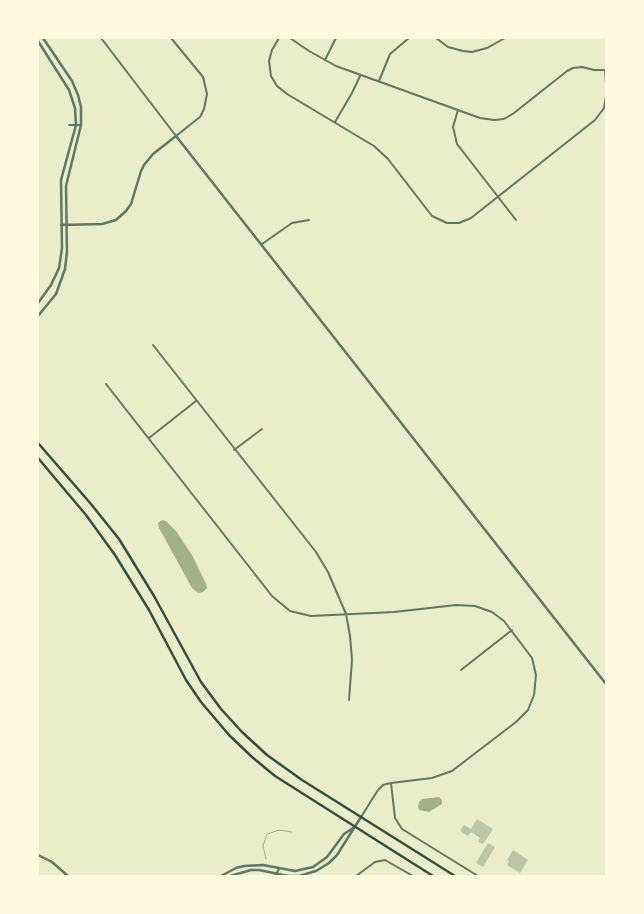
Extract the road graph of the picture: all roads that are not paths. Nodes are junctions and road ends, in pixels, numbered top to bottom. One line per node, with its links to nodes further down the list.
1 (43, 38): 21 (street)
2 (101, 38): 22 (street)
3 (172, 38): 22 (street)
4 (279, 38): 18 (street)
5 (290, 38): 11 (street)
6 (336, 38): 11 (street)
7 (409, 38): 14 (street)
8 (436, 38): 9 (street)
9 (505, 38)
10 (38, 41): 20 (street)
11 (324, 60): 13 (street)
12 (606, 70): 15 (street); 17 (street)
13 (360, 75): 14 (street); 18 (street)
14 (378, 81): 17 (street)
15 (606, 84)
16 (606, 96): 23 (street)
17 (458, 110): 23 (street)
18 (335, 122): 23 (street)
19 (69, 125): 20 (street)
20 (76, 125): 21 (street); 26 (street)
21 (81, 125): 27 (street)
22 (176, 136): 27 (street); 28 (street)
23 (498, 197): 25 (street)
24 (309, 220): 28 (street)
25 (516, 220)
26 (61, 225): 27 (street); 29 (street)
27 (66, 225): 30 (street)
28 (262, 244): 42 (street)
29 (38, 303)
30 (38, 316)
31 (153, 345): 33 (street)
32 (106, 384): 35 (street)
33 (196, 400): 35 (street); 37 (street)
34 (262, 429): 37 (street)
35 (148, 438): 39 (street)
36 (38, 443): 45 (main road)
37 (234, 450): 39 (street)
38 (38, 458): 46 (main road)
39 (346, 614): 40 (street); 43 (street)
40 (512, 630): 41 (street); 44 (street)
41 (461, 670)
42 (606, 684)
43 (349, 700)
44 (391, 783): 45 (street); 57 (street)
45 (360, 817): 46 (street); 56 (main road)
46 (354, 827): 48 (street); 49 (street); 55 (main road)
47 (38, 855): 50 (street)
48 (279, 868): 49 (street); 51 (street)
49 (276, 875): 52 (street)
50 (68, 876)
51 (221, 876)
52 (230, 876)
53 (356, 876): 54 (street)
54 (412, 876)
55 (433, 876)
56 (455, 876)
57 (478, 876)

